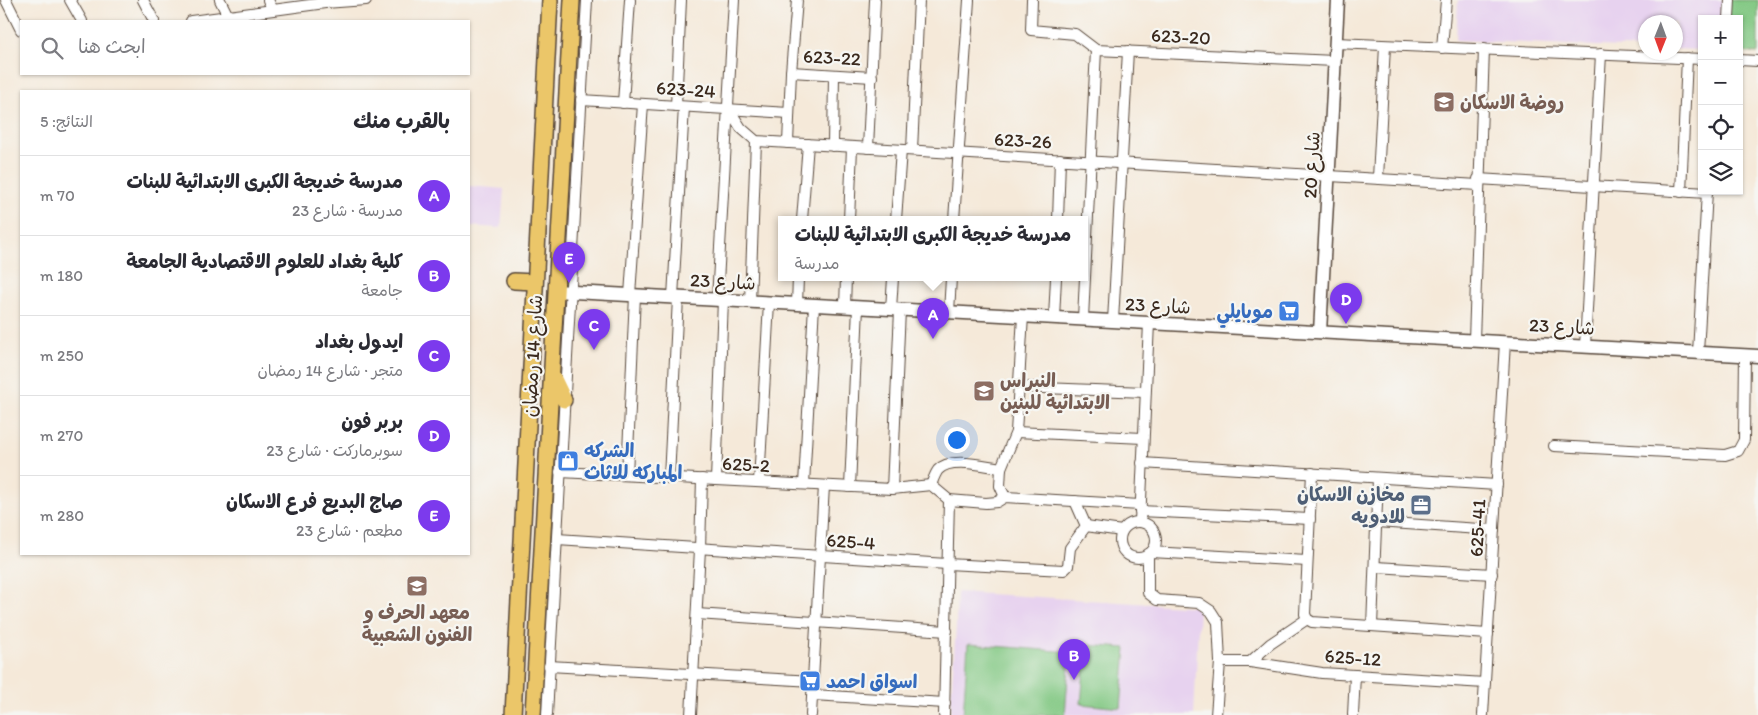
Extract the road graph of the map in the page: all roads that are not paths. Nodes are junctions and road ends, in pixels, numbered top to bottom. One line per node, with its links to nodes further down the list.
1 (6, 0): 28 (street)
2 (70, 0): 25 (street)
3 (143, 0): 26 (street)
4 (220, 0): 24 (street)
5 (268, 0): 22 (street)
6 (366, 0): 21 (street)
7 (550, 0): 83 (main road, شارع 14 رمضان)
8 (572, 0): 66 (main road, شارع 14 رمضان)
9 (587, 0): 44 (street)
10 (630, 0): 45 (street)
11 (681, 0): 47 (street)
12 (734, 0): 48 (street)
13 (797, 0): 41 (street)
14 (875, 0): 43 (street)
15 (918, 0): 57 (street)
16 (969, 0): 58 (street)
17 (1032, 0): 33 (street)
18 (1338, 0): 29 (street, شارع 20)
19 (1446, 0): 31 (street)
20 (1730, 0): 23 (street)
21 (325, 2): 22 (street)
22 (274, 10): 24 (street)
23 (1729, 15)
24 (228, 16): 27 (street)
25 (81, 20)
26 (153, 20)
27 (198, 20)
28 (20, 28)
29 (1336, 43): 30 (street); 39 (street, شارع 20)
30 (1385, 46): 31 (street); 63 (street)
31 (1442, 48): 32 (street)
32 (1484, 49): 35 (street); 64 (street)
33 (1096, 50): 34 (street, 623-20); 60 (street)
34 (1128, 51): 39 (street, 623-20); 61 (street)
35 (1601, 54): 36 (street); 65 (street)
36 (1687, 58): 37 (street); 67 (street)
37 (1698, 59)
38 (1743, 60): 40 (street)
39 (1335, 61): 62 (street, شارع 20)
40 (1758, 61)
41 (791, 72): 42 (street, 623-22); 49 (street)
42 (834, 75): 43 (street, 623-22); 53 (street)
43 (872, 77): 55 (street)
44 (581, 100): 45 (street, 623-24); 66 (street)
45 (623, 103): 46 (street, 623-24)
46 (643, 104): 47 (street, 623-24); 85 (street)
47 (680, 106): 48 (street, 623-24); 86 (street)
48 (729, 109): 49 (street, 623-24); 50 (street); 87 (street)
49 (789, 113): 51 (street)
50 (756, 141): 51 (street, 623-26); 88 (street)
51 (788, 143): 52 (street, 623-26)
52 (808, 144): 53 (street, 623-26); 70 (street)
53 (833, 146): 54 (street, 623-26)
54 (852, 147): 55 (street, 623-26); 71 (street)
55 (868, 148): 56 (street, 623-26)
56 (901, 150): 57 (street, 623-26); 72 (street)
57 (912, 150): 58 (street, 623-26)
58 (958, 153): 59 (street, 623-26); 73 (street)
59 (1060, 159): 60 (street, 623-26); 74 (street)
60 (1090, 161): 61 (street, 623-26); 75 (street)
61 (1122, 163): 62 (street, 623-26); 99 (street)
62 (1329, 176): 63 (street, 623-26); 101 (street, شارع 20)
63 (1378, 178): 64 (street, 623-26)
64 (1478, 182): 65 (street, 623-26); 102 (street)
65 (1594, 186): 67 (street, 623-26); 104 (street)
66 (569, 189): 84 (main road, شارع 14 رمضان)
67 (1681, 192): 68 (street, 623-26)
68 (1698, 192)
69 (1707, 195): 105 (street)
70 (802, 216)
71 (849, 216)
72 (896, 216)
73 (954, 216)
74 (1058, 216)
75 (1088, 216)
76 (514, 281): 83 (main road)
77 (798, 281): 90 (street)
78 (846, 281): 92 (street)
79 (893, 281): 94 (street)
80 (951, 281): 95 (street)
81 (1056, 281): 97 (street)
82 (1085, 281): 98 (street)
83 (536, 282): 163 (main road, شارع 14 رمضان)
84 (563, 291): 85 (street, شارع 23); 108 (main road, شارع 14 رمضان); 111 (street)
85 (632, 295): 86 (street, شارع 23); 119 (street)
86 (676, 297): 87 (street, شارع 23); 120 (street)
87 (720, 300): 88 (street, شارع 23); 123 (street)
88 (750, 302): 89 (street, شارع 23)
89 (769, 302): 90 (street, شارع 23); 124 (street)
90 (797, 304): 91 (street, شارع 23)
91 (814, 305): 92 (street, شارع 23); 125 (street)
92 (845, 306): 93 (street, شارع 23)
93 (858, 307): 94 (street, شارع 23); 129 (street)
94 (896, 309): 95 (street, شارع 23); 130 (street)
95 (949, 312): 96 (street, شارع 23)
96 (1023, 316): 97 (street, شارع 23); 109 (street)
97 (1054, 318): 98 (street, شارع 23)
98 (1083, 320): 99 (street, شارع 23)
99 (1113, 321): 100 (street, شارع 23)
100 (1149, 323): 101 (street, شارع 23); 110 (street)
101 (1320, 332): 102 (street, شارع 23)
102 (1474, 340): 103 (street, شارع 23)
103 (1505, 342): 104 (street, شارع 23); 127 (street, 625-41)
104 (1585, 346): 105 (street, شارع 23)
105 (1698, 352): 106 (street, شارع 23)
106 (1745, 355): 107 (street, شارع 23); 114 (street)
107 (1758, 356)
108 (551, 374): 111 (main road); 164 (main road, شارع 14 رمضان)
109 (1018, 386): 110 (street); 112 (street)
110 (1145, 392): 113 (street)
111 (564, 400): 117 (street)
112 (1016, 432): 113 (street); 116 (street)
113 (1143, 438): 115 (street)
114 (1554, 446)
115 (1142, 463): 118 (street); 134 (street)
116 (1001, 468): 126 (street); 131 (street)
117 (560, 472): 119 (street, 625-2); 140 (street)
118 (1312, 474): 121 (street); 135 (street)
119 (627, 475): 120 (street, 625-2)
120 (669, 478): 122 (street, 625-2)
121 (1378, 478): 127 (street); 136 (street)
122 (702, 479): 123 (street, 625-2); 141 (street)
123 (716, 480): 124 (street, 625-2)
124 (758, 482): 125 (street, 625-2)
125 (804, 484): 128 (street, 625-2)
126 (931, 485): 130 (street, 625-2); 132 (street)
127 (1497, 485): 138 (street, 625-41)
128 (824, 486): 129 (street, 625-2); 143 (street)
129 (850, 487): 130 (street, 625-2)
130 (892, 489)
131 (1005, 497): 132 (street); 133 (street)
132 (948, 500): 145 (street)
133 (1075, 500): 134 (street); 137 (street)
134 (1140, 513): 135 (street); 139 (street); 142 (street)
135 (1310, 519): 144 (street)
136 (1377, 522): 138 (street); 146 (street)
137 (1086, 526): 139 (street); 145 (street, 625-4)
138 (1494, 530): 147 (street, 625-41)
139 (1122, 531): 142 (street)
140 (557, 539): 141 (street, 625-4); 156 (street)
141 (700, 549): 143 (street, 625-4); 148 (street)
142 (1150, 553): 144 (street); 154 (street)
143 (820, 556): 145 (street, 625-4); 150 (street)
144 (1307, 561): 149 (street)
145 (947, 564): 152 (street)
146 (1376, 567): 147 (street); 151 (street)
147 (1492, 574): 153 (street, 625-41)
148 (697, 614): 150 (street); 157 (street)
149 (1307, 619): 151 (street); 155 (street)
150 (817, 622): 152 (street); 159 (street)
151 (1372, 626): 153 (street)
152 (947, 631): 162 (street)
153 (1488, 634): 160 (street, 625-41)
154 (1220, 662): 155 (street, 625-12); 169 (street)
155 (1250, 662): 158 (street, 625-12)
156 (549, 666): 157 (street); 165 (street)
157 (694, 675): 159 (street); 166 (street)
158 (1356, 675): 160 (street, 625-12); 170 (street)
159 (813, 681): 161 (street)
160 (1485, 682): 171 (street, 625-41)
161 (813, 695): 162 (street); 167 (street)
162 (945, 702): 168 (street)
163 (513, 715)
164 (533, 715)
165 (547, 715)
166 (691, 715)
167 (812, 715)
168 (944, 715)
169 (1216, 715)
170 (1353, 715)
171 (1484, 715)

